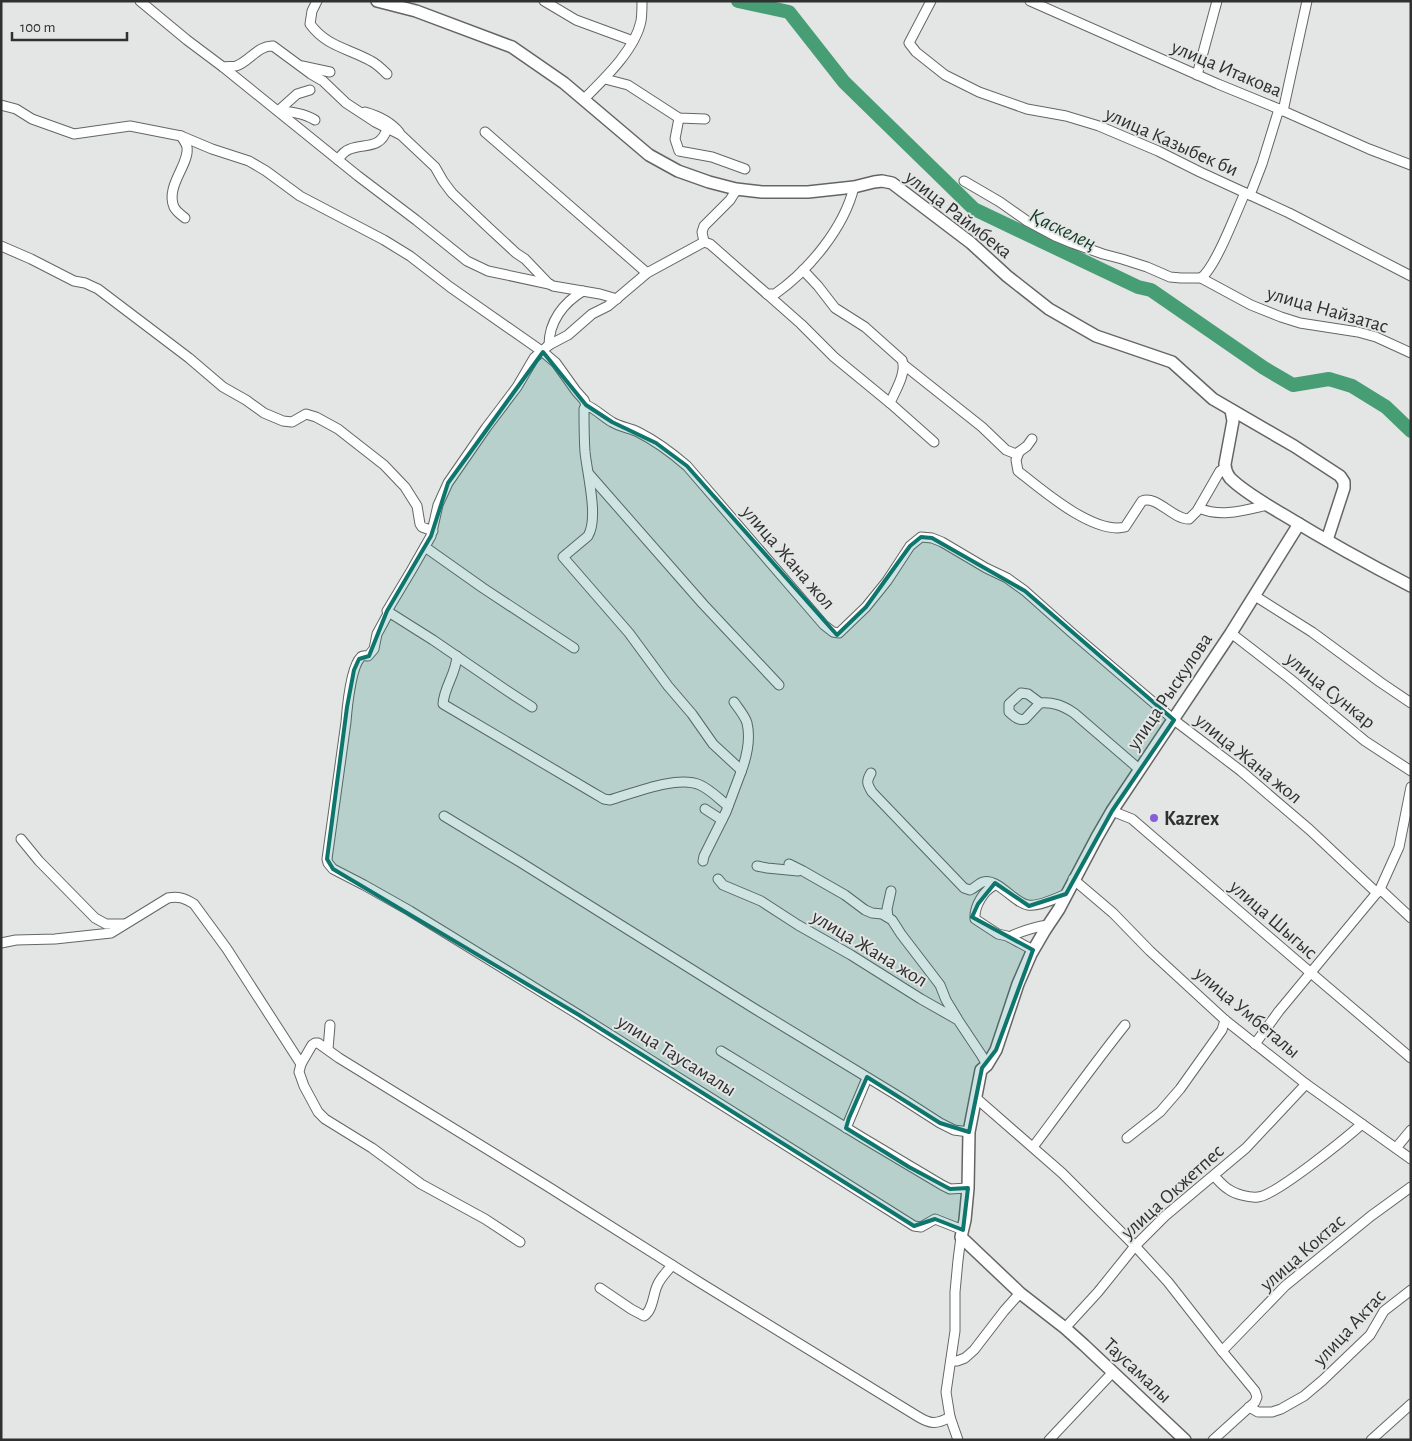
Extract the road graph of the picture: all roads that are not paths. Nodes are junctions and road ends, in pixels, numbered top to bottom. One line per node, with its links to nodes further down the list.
1 (140, 1): 12 (street)
2 (318, 1): 14 (street)
3 (377, 1): 18 (street, улица Раймбека)
4 (544, 1): 10 (street)
5 (642, 1): 10 (street)
6 (931, 1): 36 (street, улица Казыбек би)
7 (1030, 1): 15 (street, улица Итакова)
8 (1217, 1): 15 (street)
9 (1307, 1): 20 (street)
10 (633, 41): 16 (street)
11 (300, 66): 12 (street); 13 (street); 22 (street)
12 (223, 67): 21 (street)
13 (330, 72)
14 (387, 74)
15 (1197, 75): 20 (street, улица Итакова)
16 (605, 78): 18 (street); 23 (street)
17 (310, 90): 21 (street)
18 (583, 100): 35 (street, улица Раймбека)
19 (1, 105): 29 (street)
20 (1281, 110): 31 (street, улица Итакова); 36 (street)
21 (278, 111): 25 (street); 30 (street)
22 (358, 111): 26 (street); 28 (street)
23 (679, 118): 24 (street); 32 (street)
24 (705, 119)
25 (315, 120)
26 (388, 129): 28 (street); 30 (street)
27 (485, 132): 41 (street)
28 (401, 135): 44 (street)
29 (181, 136): 37 (street); 48 (street)
30 (338, 160): 44 (street)
31 (1411, 165)
32 (745, 169)
33 (964, 181): 43 (street, улица Найзатас)
34 (854, 187): 35 (street, улица Раймбека); 40 (street); 53 (street, улица Раймбека)
35 (737, 189): 38 (street)
36 (1247, 194): 42 (street, улица Казыбек би); 43 (street)
37 (185, 218)
38 (704, 242): 41 (street); 46 (street)
39 (1, 246): 62 (street)
40 (803, 270): 46 (street); 50 (street)
41 (647, 273): 47 (street)
42 (1411, 276)
43 (1201, 278): 49 (street, улица Найзатас)
44 (549, 284): 45 (street)
45 (583, 291): 47 (street); 48 (street)
46 (767, 294): 51 (street)
47 (617, 299): 48 (street)
48 (546, 348): 52 (street); 62 (street)
49 (1411, 353)
50 (904, 364): 51 (street); 56 (street)
51 (890, 403): 55 (street)
52 (586, 404): 58 (street); 76 (street, улица Жана жол)
53 (1231, 410): 57 (street); 63 (street, улица Раймбека)
54 (1032, 438): 56 (street)
55 (934, 442)
56 (1019, 452): 60 (street)
57 (1225, 468): 59 (street); 60 (street)
58 (589, 474): 71 (street); 79 (street)
59 (1268, 505): 60 (street); 61 (street)
60 (1199, 508)
61 (1299, 524): 63 (street); 66 (street, улица Рыскулова)
62 (433, 531): 64 (street)
63 (1328, 540): 65 (street)
64 (425, 547): 67 (street); 69 (street)
65 (1411, 586)
66 (1255, 596): 68 (street, улица Рыскулова); 74 (street)
67 (389, 612): 70 (street); 130 (street, улица Таусамалы)
68 (1231, 633): 76 (street, улица Рыскулова); 78 (street, улица Сункар)
69 (574, 648)
70 (457, 656): 75 (street); 82 (street)
71 (778, 685)
72 (734, 702): 79 (street)
73 (1040, 703): 77 (street)
74 (1411, 703)
75 (532, 707)
76 (1174, 720): 77 (street, улица Рыскулова); 96 (street, улица Жана жол)
77 (1139, 769): 84 (street, улица Рыскулова)
78 (1411, 771)
79 (740, 772): 82 (street)
80 (871, 773): 94 (street)
81 (1411, 788): 96 (street)
82 (728, 806): 86 (street)
83 (705, 809): 86 (street)
84 (1112, 811): 93 (street, улица Рыскулова); 105 (street, улица Шыгыс)
85 (444, 816): 116 (street)
86 (722, 820): 88 (street)
87 (20, 839): 100 (street)
88 (703, 862)
89 (789, 864): 91 (street)
90 (757, 866): 91 (street)
91 (803, 871): 98 (street)
92 (718, 879): 106 (street, улица Жана жол)
93 (1073, 879): 97 (street, улица Рыскулова); 107 (street, улица Умбеталы)
94 (995, 884): 97 (street); 102 (street)
95 (891, 891): 98 (street)
96 (1378, 891): 99 (street, улица Жана жол); 105 (street)
97 (1066, 894): 101 (street, улица Рыскулова)
98 (886, 913): 106 (street)
99 (1411, 918)
100 (125, 924): 103 (street); 114 (street)
101 (1048, 926): 102 (street); 104 (street, улица Рыскулова)
102 (1009, 937): 104 (street)
103 (1, 943)
104 (1034, 950): 115 (street, улица Рыскулова)
105 (1311, 973): 110 (street); 113 (street, улица Шыгыс)
106 (958, 1020): 115 (street, улица Жана жол)
107 (1225, 1020): 110 (street, улица Умбеталы); 123 (street)
108 (330, 1025): 111 (street)
109 (1125, 1025): 124 (street)
110 (1255, 1044): 117 (street, улица Умбеталы)
111 (328, 1049): 114 (street); 133 (street)
112 (721, 1051): 120 (street)
113 (1411, 1058)
114 (301, 1064): 131 (street)
115 (987, 1065): 118 (street, улица Рыскулова)
116 (867, 1078): 120 (street); 122 (street)
117 (1306, 1084): 119 (street, улица Умбеталы); 127 (street, улица Окжетпес)
118 (976, 1098): 122 (street, улица Рыскулова); 124 (street)
119 (1362, 1124): 125 (street, улица Умбеталы); 127 (street)
120 (846, 1128): 129 (street)
121 (1411, 1130): 125 (street)
122 (969, 1132): 129 (street, улица Рыскулова)
123 (1127, 1138)
124 (1033, 1147): 132 (street)
125 (1396, 1148): 126 (street, улица Умбеталы)
126 (1411, 1159)
127 (1214, 1176): 132 (street, улица Окжетпес)
128 (1411, 1186): 138 (street, улица Коктас)
129 (968, 1188): 130 (street, улица Рыскулова)
130 (962, 1234): 136 (street, улица Таусамалы); 139 (street)
131 (520, 1242)
132 (1135, 1246): 137 (street, улица Окжетпес); 138 (street)
133 (672, 1265): 134 (street); 143 (street)
134 (600, 1288)
135 (1411, 1290): 142 (street, улица Актас)
136 (1020, 1292): 137 (street, улица Таусамалы); 139 (street)
137 (1065, 1328): 140 (street, Таусамалы)
138 (1222, 1351): 142 (street)
139 (951, 1361): 143 (street)
140 (1113, 1372): 145 (street); 146 (street, Таусамалы)
141 (1411, 1404): 148 (street)
142 (1249, 1407): 147 (street)
143 (950, 1417): 144 (street)
144 (958, 1440)
145 (1049, 1440)
146 (1185, 1440)
147 (1214, 1440)
148 (1371, 1440)

